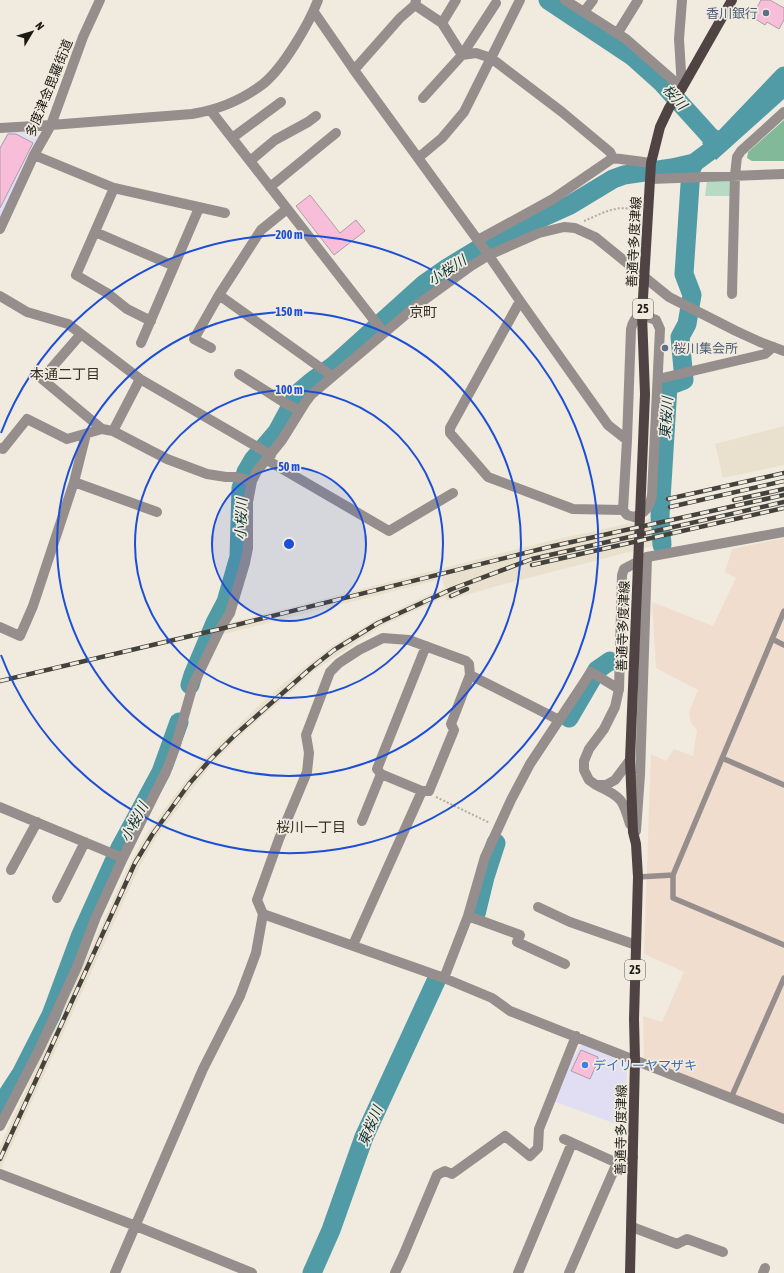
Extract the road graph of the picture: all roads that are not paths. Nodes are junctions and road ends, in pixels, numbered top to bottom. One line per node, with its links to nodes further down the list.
1 (100, 0): 25 (street, 多度津金毘羅街道)
2 (318, 0): 12 (street)
3 (456, 0): 14 (street)
4 (520, 0): 17 (street)
5 (565, 0): 13 (street)
6 (592, 0): 13 (street)
7 (638, 0): 15 (street)
8 (682, 0): 19 (street)
9 (732, 0): 19 (main road, 善通寺多度津線 / 25)
10 (416, 2): 14 (street); 18 (street)
11 (496, 3): 16 (street)
12 (314, 12): 18 (street); 22 (street)
13 (584, 12): 15 (street)
14 (442, 23): 16 (street)
15 (617, 34): 19 (street)
16 (462, 55): 17 (street); 20 (street)
17 (491, 58): 30 (street); 31 (street)
18 (354, 70): 30 (street)
19 (682, 88): 33 (main road, 善通寺多度津線 / 25)
20 (423, 98)
21 (282, 102): 28 (street)
22 (211, 111): 25 (street); 28 (street)
23 (784, 112): 35 (street)
24 (316, 116): 32 (street)
25 (51, 125): 26 (street); 29 (street, 多度津金毘羅街道)
26 (0, 128)
27 (336, 133): 37 (street)
28 (232, 138): 32 (street)
29 (34, 155): 38 (street); 42 (street, 多度津金毘羅街道)
30 (418, 158): 44 (street)
31 (613, 158): 33 (street); 44 (street)
32 (250, 161): 37 (street)
33 (651, 163): 36 (main road, 善通寺多度津線 / 25)
34 (784, 174): 35 (street)
35 (735, 175): 36 (street); 48 (street)
36 (651, 178): 47 (main road, 善通寺多度津線 / 25)
37 (270, 187): 40 (street)
38 (114, 188): 39 (street); 43 (street)
39 (198, 208): 41 (street); 46 (street)
40 (287, 209): 50 (street); 54 (street)
41 (224, 213)
42 (0, 229)
43 (95, 232): 46 (street); 53 (street)
44 (478, 240): 45 (street)
45 (487, 253): 47 (street); 51 (street); 54 (street)
46 (174, 266): 53 (street)
47 (645, 277): 52 (main road, 善通寺多度津線 / 25); 57 (street)
48 (732, 294)
49 (0, 296): 55 (street)
50 (219, 296): 58 (street); 60 (street)
51 (520, 301): 68 (street); 74 (street)
52 (642, 315): 63 (street); 68 (street); 87 (main road, 善通寺多度津線 / 25)
53 (151, 321): 56 (street)
54 (380, 328): 60 (street)
55 (81, 334): 62 (street); 65 (street)
56 (141, 343)
57 (773, 347): 59 (street); 63 (street)
58 (211, 348)
59 (784, 351)
60 (328, 373): 64 (street)
61 (240, 374): 64 (street)
62 (140, 379): 66 (street); 70 (street)
63 (658, 379): 74 (street)
64 (298, 410): 70 (street)
65 (102, 429): 66 (street); 67 (street)
66 (113, 431): 71 (street)
67 (86, 434): 69 (street); 72 (street)
68 (627, 440): 74 (street)
69 (0, 448)
70 (265, 454): 71 (street); 73 (street)
71 (246, 480): 98 (street)
72 (74, 482): 75 (street); 79 (street)
73 (453, 493)
74 (623, 510)
75 (156, 512)
76 (784, 532): 77 (street)
77 (648, 557): 84 (street); 97 (street)
78 (784, 611): 80 (lane)
79 (0, 628)
80 (772, 640): 81 (lane); 86 (lane)
81 (784, 645)
82 (426, 646): 83 (street); 88 (street); 104 (street)
83 (470, 675): 85 (street); 91 (street)
84 (619, 689): 85 (street); 89 (street)
85 (560, 720): 105 (street)
86 (722, 758): 90 (lane); 100 (lane)
87 (630, 760): 89 (street); 95 (main road, 善通寺多度津線 / 25)
88 (381, 774): 91 (street); 93 (street)
89 (596, 785): 95 (street)
90 (784, 785)
91 (426, 791): 108 (street)
92 (0, 807): 94 (street)
93 (362, 821)
94 (37, 822): 96 (street); 99 (street)
95 (633, 832): 97 (main road, 善通寺多度津線 / 25)
96 (85, 842): 98 (street); 102 (street)
97 (636, 844): 101 (main road, 善通寺多度津線 / 25)
98 (117, 856): 116 (street)
99 (11, 870)
100 (672, 875): 101 (lane); 106 (lane)
101 (638, 877): 107 (main road, 善通寺多度津線 / 25)
102 (57, 898)
103 (538, 907): 107 (street)
104 (264, 914): 108 (street); 120 (street)
105 (468, 916): 109 (street); 110 (street)
106 (784, 944)
107 (636, 945): 113 (main road, 善通寺多度津線 / 25)
108 (353, 946): 110 (street)
109 (565, 964)
110 (444, 978): 112 (street)
111 (784, 978): 114 (lane)
112 (576, 1036): 113 (street); 125 (street)
113 (635, 1060): 114 (street); 117 (main road, 善通寺多度津線 / 25)
114 (731, 1098): 115 (street)
115 (784, 1119)
116 (0, 1126)
117 (633, 1157): 118 (street); 121 (main road, 善通寺多度津線 / 25)
118 (617, 1163): 126 (street); 127 (street)
119 (0, 1174): 120 (street)
120 (136, 1226): 123 (street); 124 (street)
121 (632, 1227): 122 (street); 128 (main road, 善通寺多度津線 / 25)
122 (723, 1252)
123 (116, 1273)
124 (252, 1273)
125 (395, 1273)
126 (518, 1273)
127 (569, 1273)
128 (630, 1273)

